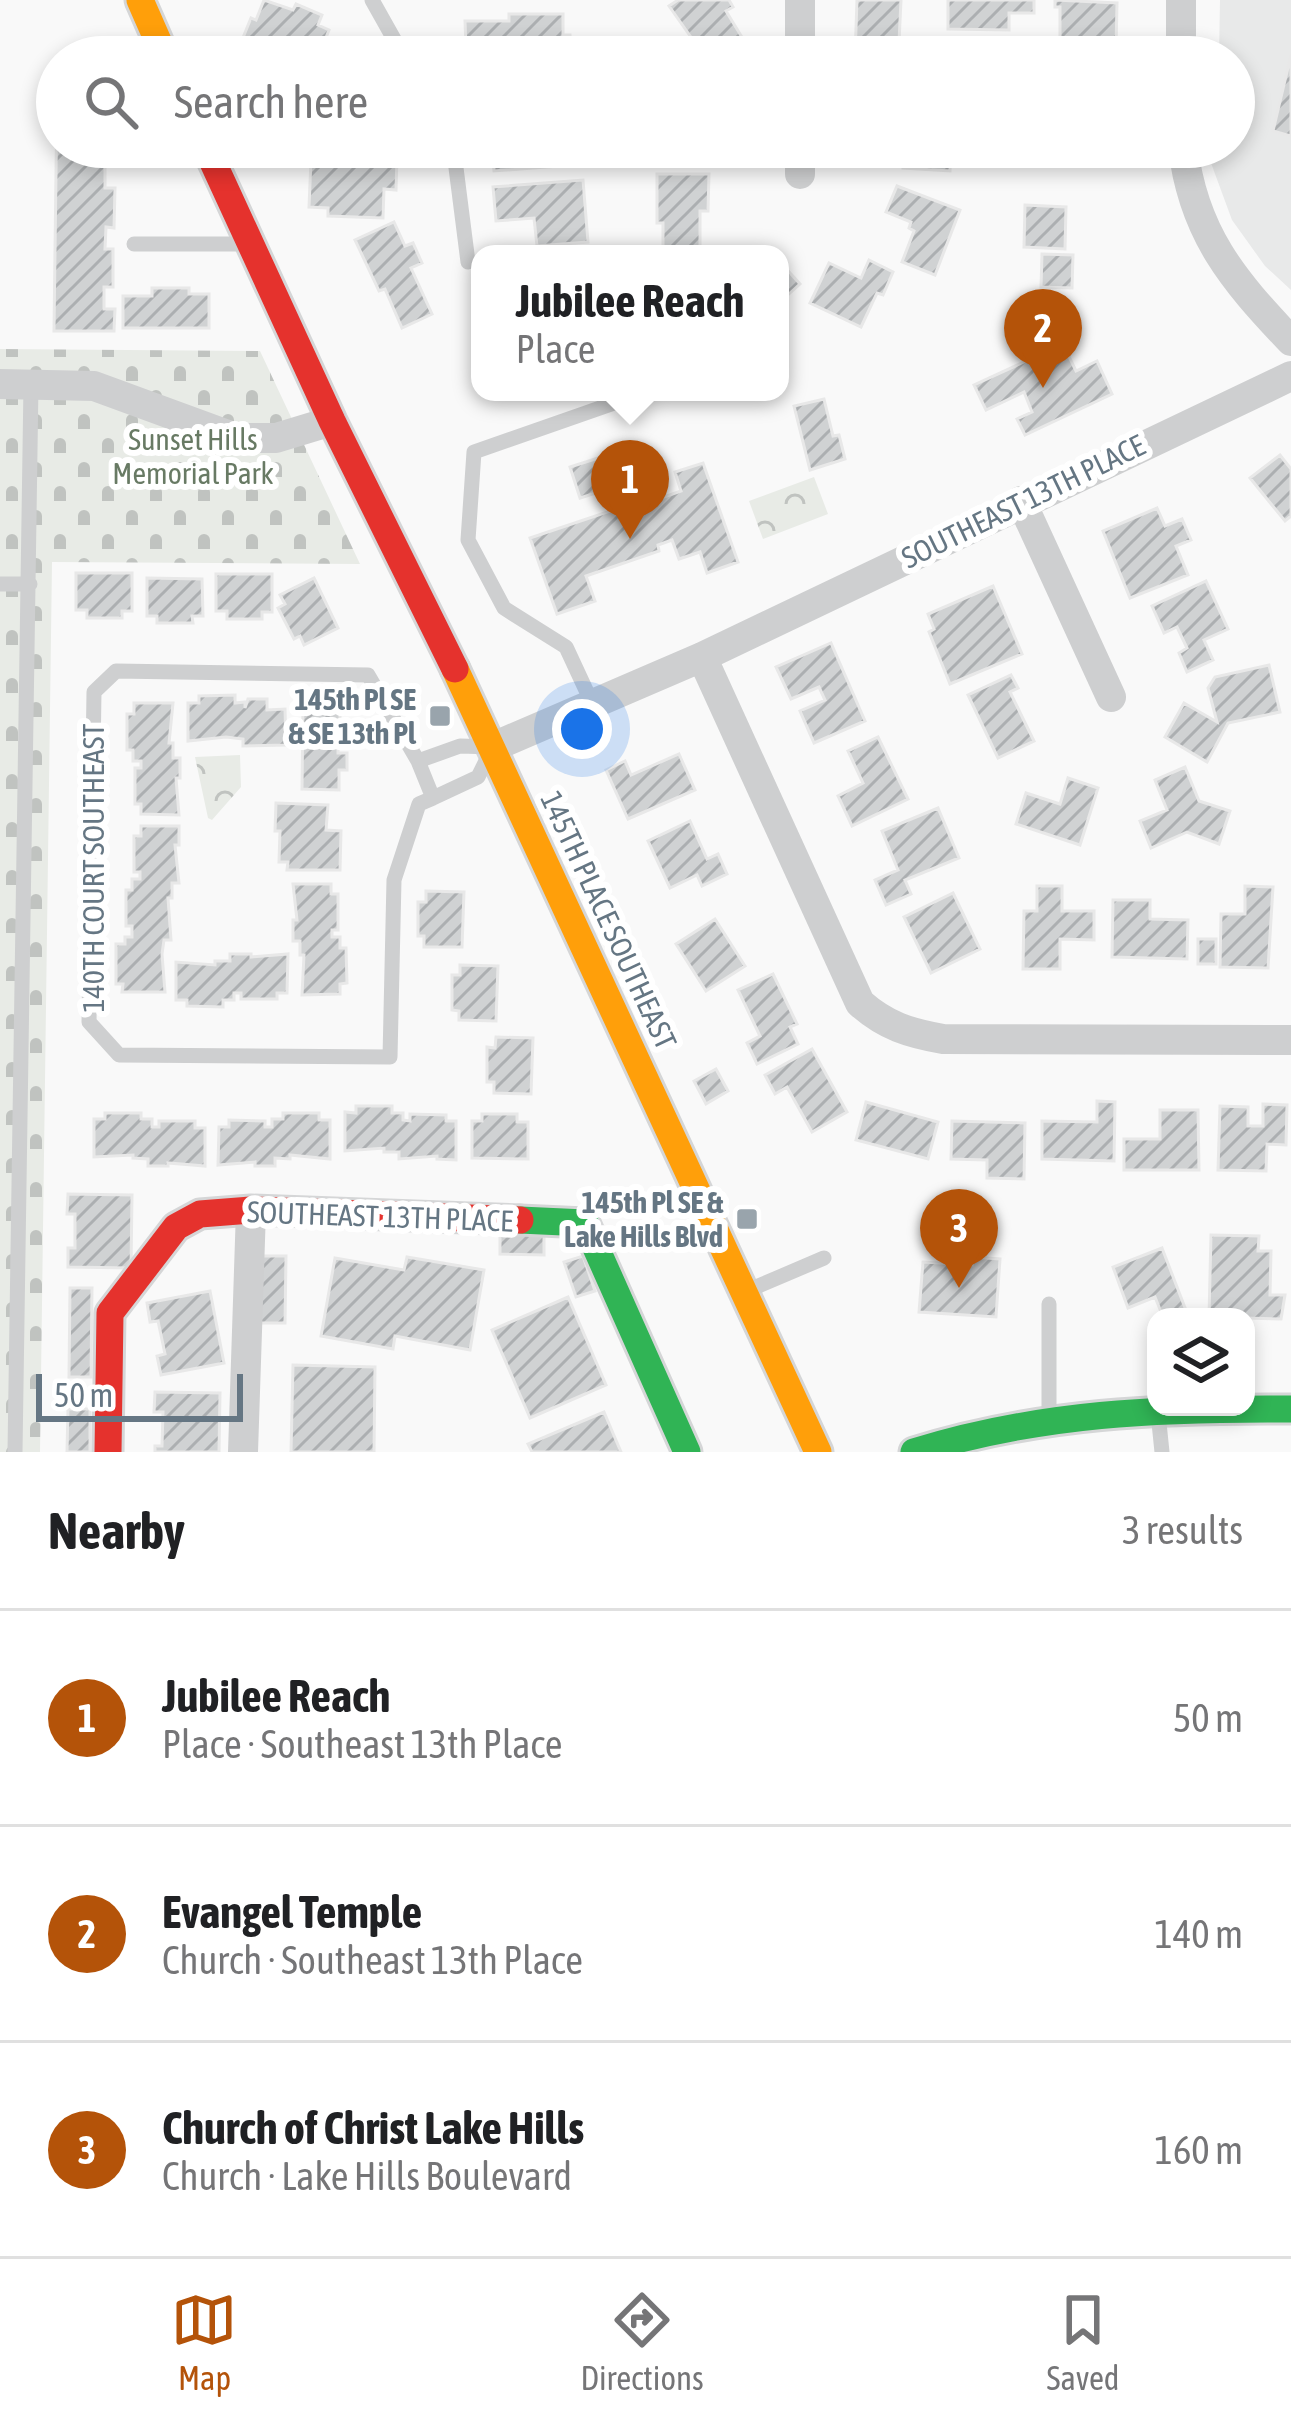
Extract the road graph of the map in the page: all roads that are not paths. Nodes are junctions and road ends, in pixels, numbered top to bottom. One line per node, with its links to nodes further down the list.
1 (140, 0): 5 (street)
2 (372, 0): 6 (lane)
3 (800, 0): 7 (street)
4 (1181, 0): 8 (street)
5 (156, 36)
6 (392, 36)
7 (800, 36)
8 (1181, 36)
9 (223, 168): 13 (street, 145TH PLACE SOUTHEAST)
10 (456, 168): 14 (lane)
11 (1187, 168): 15 (street)
12 (134, 244): 13 (lane)
13 (252, 244): 19 (street, 145TH PLACE SOUTHEAST)
14 (468, 262)
15 (1291, 341)
16 (1291, 376): 20 (street, SOUTHEAST 13TH PLACE)
17 (15, 384): 19 (street); 22 (lane)
18 (617, 401): 25 (lane)
19 (332, 421): 26 (street, 145TH PLACE SOUTHEAST)
20 (1021, 501): 23 (street, SOUTHEAST 13TH PLACE); 24 (street)
21 (0, 584): 22 (lane)
22 (30, 584): 30 (lane)
23 (702, 657): 25 (street, SOUTHEAST 13TH PLACE); 29 (street)
24 (1111, 697)
25 (592, 703): 26 (street, SOUTHEAST 13TH PLACE)
26 (494, 747): 27 (lane); 28 (lane); 33 (street, 145TH PLACE SOUTHEAST)
27 (418, 761): 28 (lane, 140TH COURT SOUTHEAST); 28 (lane, 140TH COURT SOUTHEAST)
28 (433, 797)
29 (1291, 1040)
30 (8, 1186): 40 (lane)
31 (251, 1210): 41 (street, SOUTHEAST 13TH PLACE); 42 (street); 43 (street, SOUTHEAST 13TH PLACE)
32 (824, 1258): 33 (lane)
33 (746, 1291): 44 (street, 145TH PLACE SOUTHEAST)
34 (1049, 1304): 38 (lane)
35 (1147, 1409): 38 (street)
36 (1255, 1409): 37 (street)
37 (1291, 1409)
38 (1048, 1416): 45 (street)
39 (1159, 1416): 46 (lane)
40 (15, 1452)
41 (108, 1452)
42 (243, 1452)
43 (687, 1452)
44 (818, 1452)
45 (914, 1452)
46 (1162, 1452)

